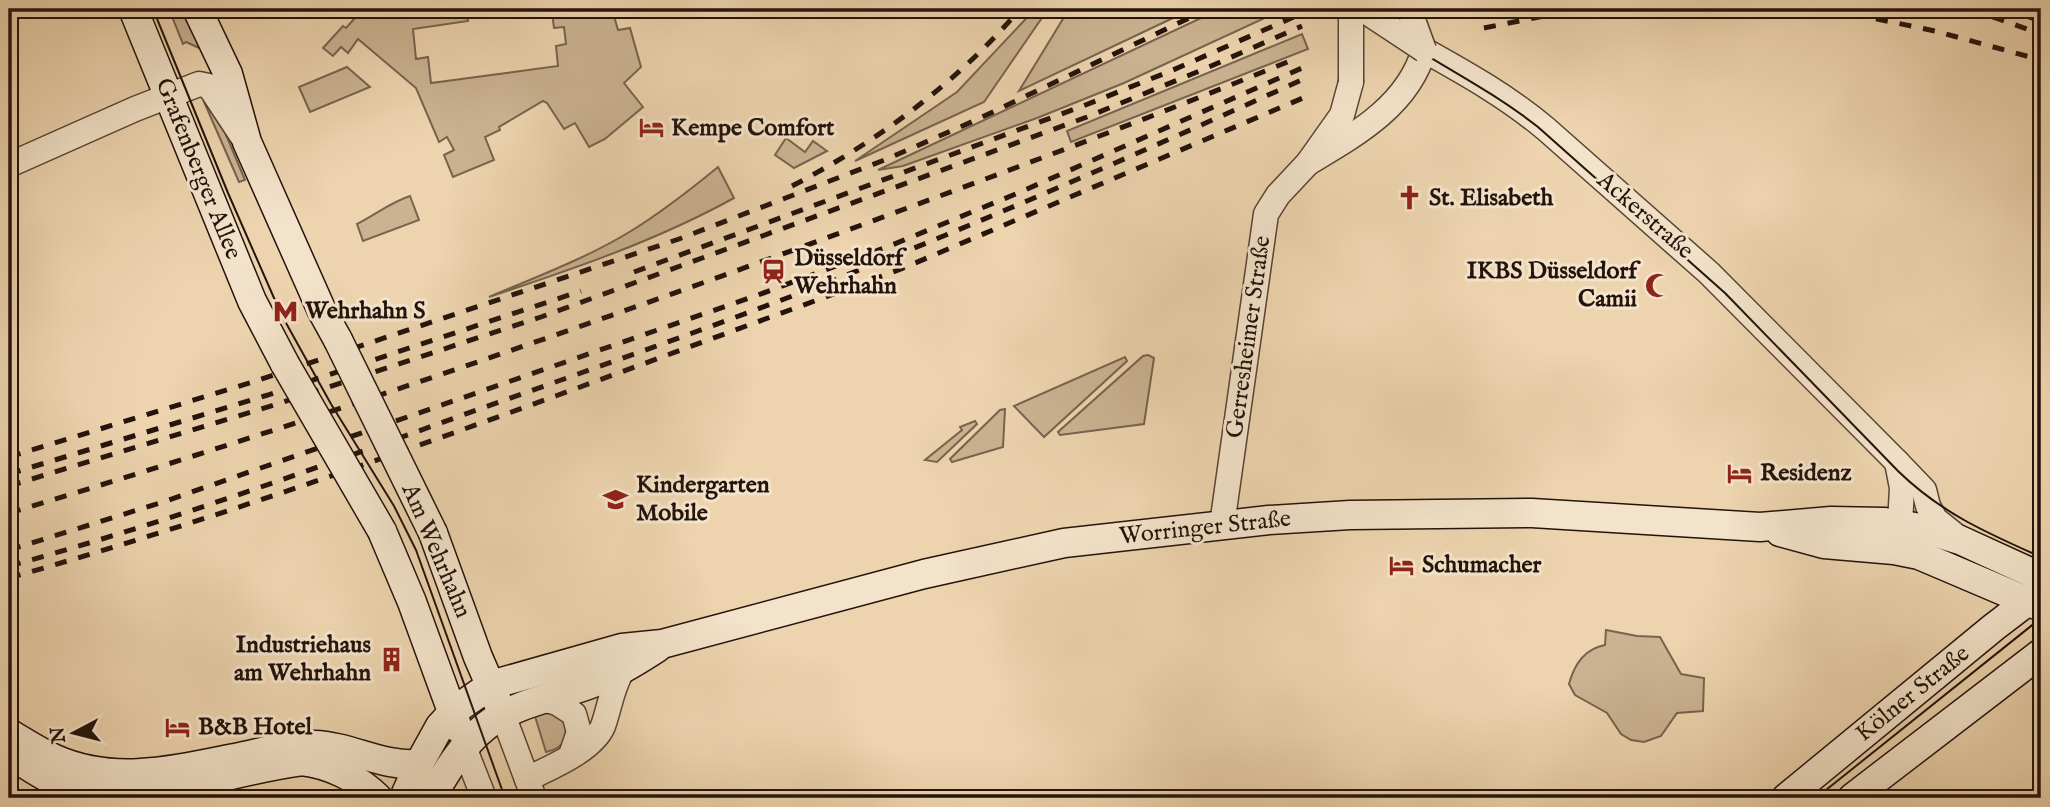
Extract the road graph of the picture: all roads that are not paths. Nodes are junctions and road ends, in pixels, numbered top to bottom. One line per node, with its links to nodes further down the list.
1 (133, 9): 7 (main road, Grafenberger Allee)
2 (197, 9): 10 (main road)
3 (1351, 9): 9 (street, Gerresheimer Straße, bridge)
4 (1362, 9): 6 (street, Ackerstraße, bridge)
5 (1409, 9): 6 (street, bridge)
6 (1424, 50): 8 (street, Gerresheimer Straße); 14 (street, Ackerstraße)
7 (168, 95): 10 (street); 12 (street); 13 (main road, Grafenberger Allee)
8 (1396, 99): 9 (street); 11 (street, Gerresheimer Straße)
9 (1351, 111): 11 (street, Gerresheimer Straße)
10 (247, 142): 27 (main road, Am Wehrhahn, bridge)
11 (1308, 163): 16 (street, Gerresheimer Straße)
12 (9, 165)
13 (272, 339): 27 (main road, Am Wehrhahn, bridge)
14 (1897, 462): 15 (street); 18 (street, Ackerstraße)
15 (1900, 524): 17 (main road, Worringer Straße); 18 (main road, Worringer Straße); 19 (street)
16 (1222, 525): 17 (main road, Worringer Straße); 22 (main road, Worringer Straße)
17 (1760, 527): 19 (main road, Worringer Straße)
18 (1960, 540): 20 (main road, Worringer Straße)
19 (1919, 555): 21 (main road, Worringer Straße)
20 (2041, 577)
21 (2036, 600): 39 (main road, Kölner Straße)
22 (662, 644): 24 (main road, Worringer Straße); 25 (main road, Worringer Straße)
23 (2041, 653): 40 (main road, Kölner Straße)
24 (570, 663): 26 (street); 27 (main road, Worringer Straße)
25 (623, 669): 26 (main road, Worringer Straße); 32 (street)
26 (587, 685): 28 (main road, Worringer Straße); 32 (street)
27 (472, 698): 29 (main road, Am Wehrhahn); 31 (main road, Am Wehrhahn); 34 (main road)
28 (542, 699): 29 (main road, Worringer Straße); 32 (street)
29 (494, 721): 31 (main road); 36 (street, Am Wehrhahn)
30 (9, 733): 35 (main road)
31 (464, 747): 37 (main road); 38 (street, Am Wehrhahn)
32 (578, 750): 36 (street)
33 (9, 753): 35 (main road)
34 (419, 764): 35 (main road); 37 (main road)
35 (168, 783): 37 (main road)
36 (531, 788)
37 (404, 796)
38 (484, 798)
39 (1786, 798)
40 (1852, 798)

